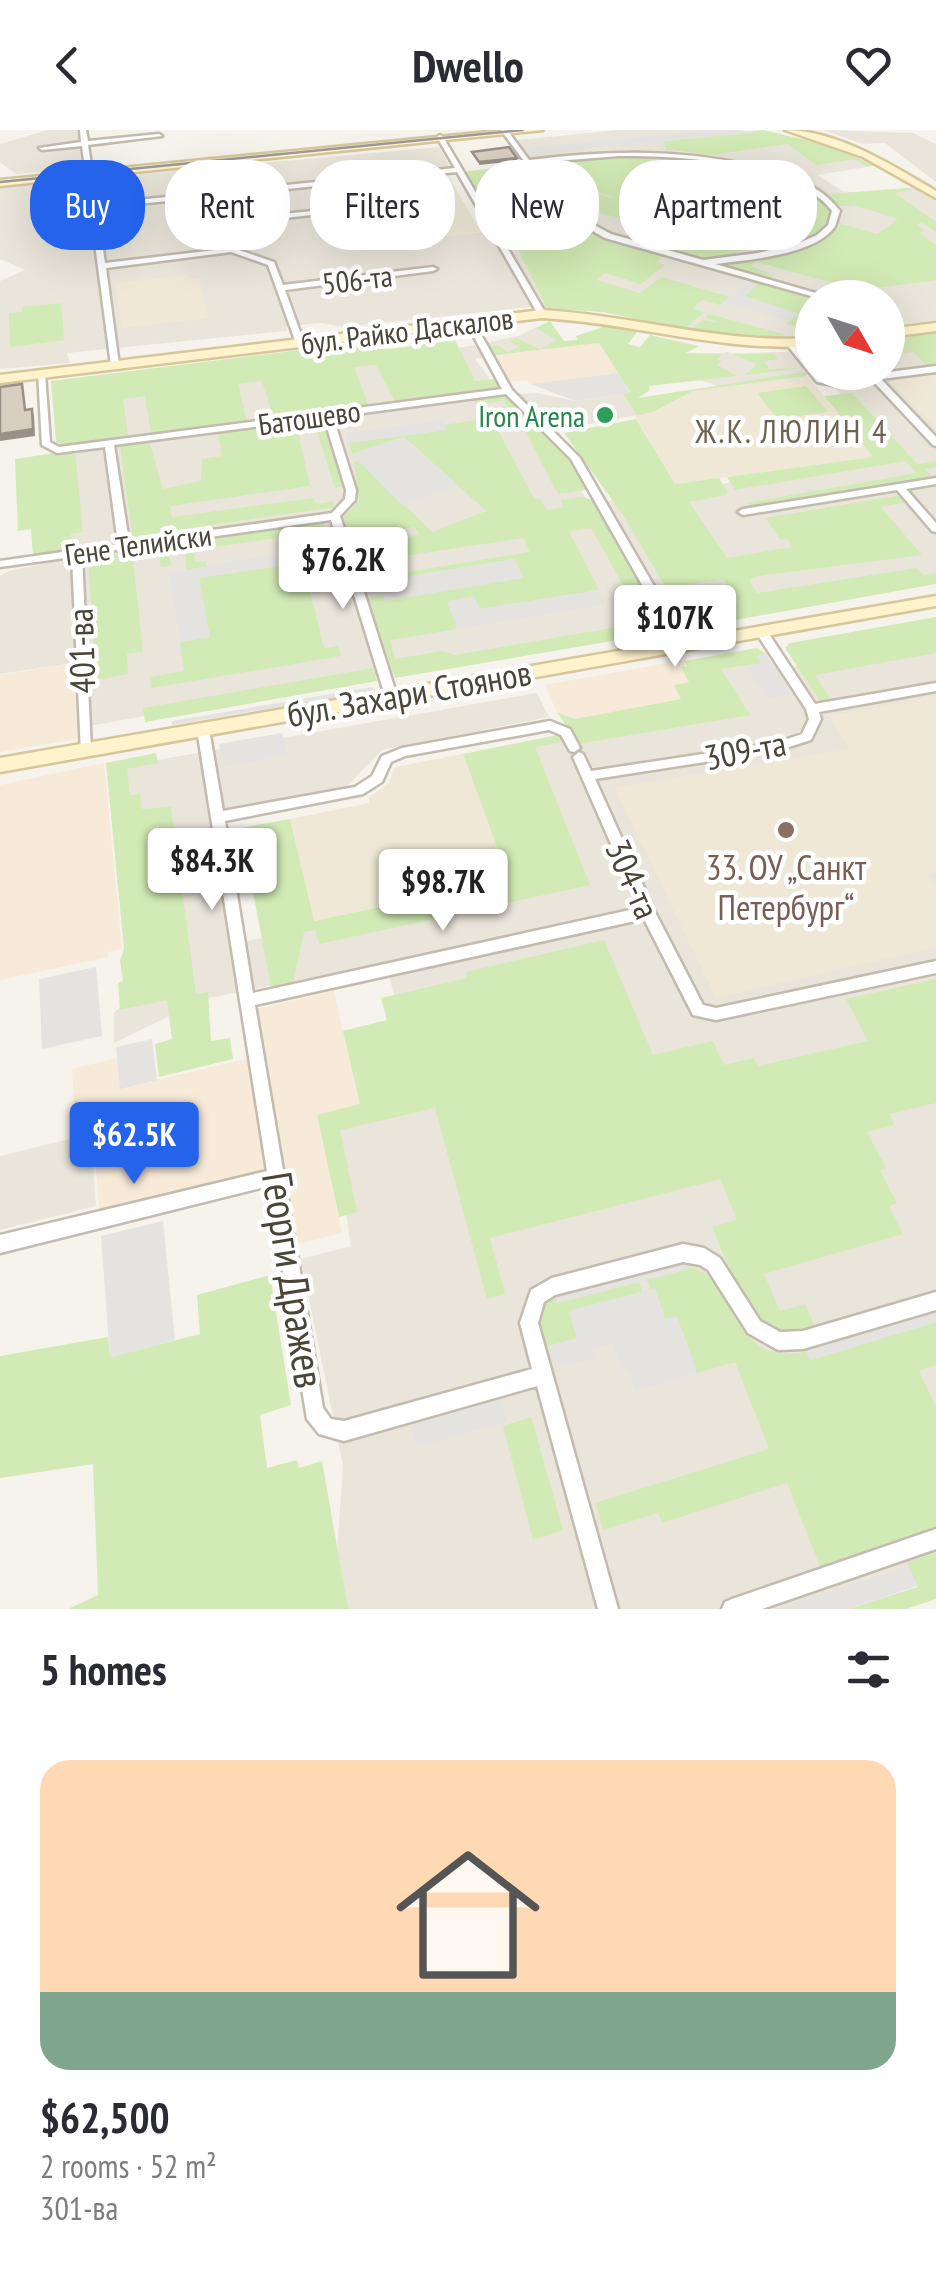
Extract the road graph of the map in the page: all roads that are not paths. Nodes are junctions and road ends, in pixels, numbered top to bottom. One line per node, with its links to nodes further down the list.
1 (83, 130): 9 (street)
2 (538, 130): 5 (street)
3 (776, 130): 7 (street)
4 (790, 130): 7 (street)
5 (506, 131): 8 (street); 12 (street)
6 (158, 136): 9 (street)
7 (813, 137): 19 (street)
8 (441, 138): 14 (street); 15 (street)
9 (85, 144): 10 (street); 11 (street)
10 (42, 148)
11 (88, 160)
12 (526, 160)
13 (547, 160): 25 (street)
14 (145, 167)
15 (459, 170): 18 (street); 20 (street)
16 (30, 178): 17 (street)
17 (0, 181)
18 (290, 187)
19 (936, 195)
20 (475, 197)
21 (599, 232): 25 (street)
22 (100, 250): 26 (street)
23 (231, 250): 26 (street); 28 (street)
24 (505, 250): 30 (street)
25 (701, 262): 29 (street)
26 (102, 266): 38 (street)
27 (433, 269): 28 (street, 506-та)
28 (280, 288): 34 (street)
29 (795, 288)
30 (542, 314): 31 (street, бул. Райко Даскалов); 35 (street, бул. Райко Даскалов)
31 (470, 322): 34 (street, бул. Райко Даскалов); 44 (street)
32 (936, 327): 33 (street)
33 (905, 331)
34 (300, 343): 38 (street, бул. Райко Даскалов)
35 (791, 344): 36 (street, бул. Райко Даскалов); 37 (street)
36 (795, 344)
37 (795, 349)
38 (115, 365): 41 (street, бул. Райко Даскалов)
39 (936, 369): 40 (street)
40 (905, 372)
41 (41, 374): 42 (street, бул. Райко Даскалов); 47 (street, Батошево)
42 (0, 380)
43 (887, 390): 46 (street)
44 (508, 391): 45 (street, Батошево); 58 (street)
45 (328, 414): 47 (street, Батошево); 51 (street)
46 (936, 443)
47 (109, 444): 53 (street)
48 (936, 481): 49 (street)
49 (899, 487): 50 (street); 52 (street)
50 (744, 512)
51 (335, 516): 53 (street, Гене Телийски); 60 (street)
52 (936, 529)
53 (124, 546): 54 (street, Гене Телийски)
54 (78, 552): 55 (street, Гене Телийски); 63 (street, 401-ва)
55 (0, 564)
56 (936, 601): 57 (street, бул. Захари Стоянов)
57 (761, 631): 58 (street, бул. Захари Стоянов); 61 (street)
58 (682, 645): 60 (street, бул. Захари Стоянов)
59 (936, 687): 61 (street, 309-та)
60 (390, 696): 62 (street, бул. Захари Стоянов)
61 (812, 709): 65 (street, 309-та)
62 (203, 729): 63 (street, бул. Захари Стоянов); 66 (street, Георги Дражев)
63 (85, 750): 64 (street, бул. Захари Стоянов)
64 (0, 765)
65 (587, 776): 66 (street, 304-та); 67 (street, 304-та)
66 (218, 818): 69 (street, Георги Дражев)
67 (648, 912): 68 (street, 304-та); 69 (street)
68 (936, 966)
69 (249, 1000): 70 (street, Георги Дражев)
70 (278, 1176): 71 (street); 73 (street, Георги Дражев)
71 (0, 1244)
72 (936, 1301): 73 (street)
73 (543, 1375): 75 (street)
74 (936, 1539): 76 (street)
75 (608, 1609)
76 (732, 1609)

